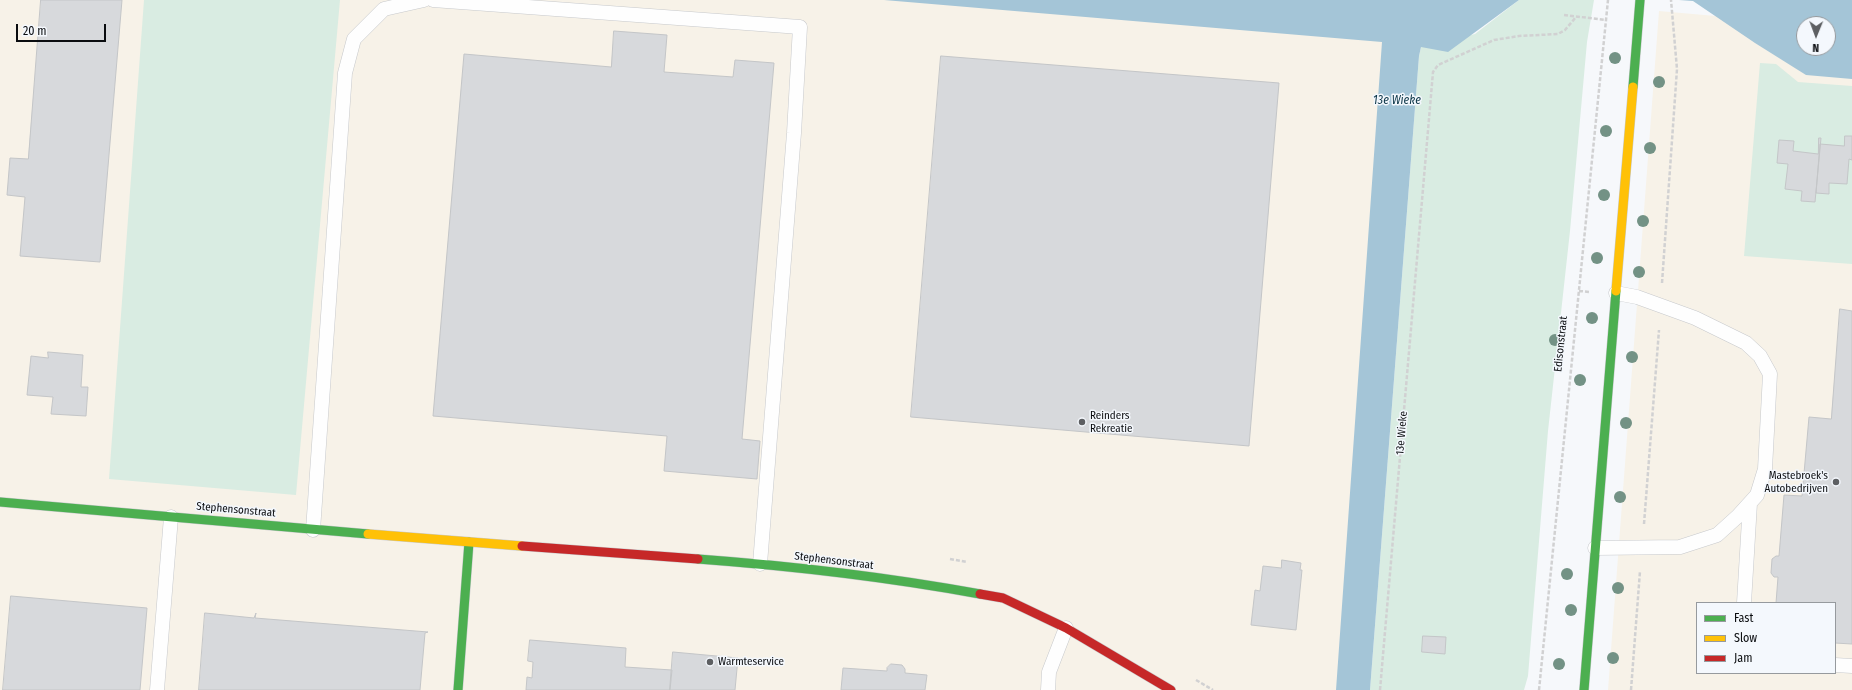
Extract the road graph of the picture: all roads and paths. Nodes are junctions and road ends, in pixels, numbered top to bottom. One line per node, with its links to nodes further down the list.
1 (424, 0): 14 (lane)
2 (433, 0): 18 (lane)
3 (1671, 0): 10 (path)
4 (1608, 1): 8 (path, Edisonstraat)
5 (1640, 2): 9 (street)
6 (1564, 15): 7 (path)
7 (1576, 17): 8 (path); 27 (path, 13e Wieke)
8 (1606, 20): 28 (path, Edisonstraat)
9 (1616, 293): 10 (lane); 16 (street)
10 (1660, 306): 12 (lane); 17 (path)
11 (0, 502): 13 (street, Stephensonstraat)
12 (1750, 503): 17 (lane); 19 (lane)
13 (171, 516): 14 (street, Stephensonstraat); 23 (lane)
14 (313, 530): 15 (street, Stephensonstraat)
15 (470, 542): 18 (street, Stephensonstraat); 24 (street)
16 (1595, 548): 17 (lane); 29 (street)
17 (1642, 549): 30 (path)
18 (760, 564): 20 (street, Stephensonstraat)
19 (1744, 602)
20 (1066, 628): 25 (lane); 26 (street, Stephensonstraat)
21 (1836, 665): 22 (lane)
22 (1852, 666)
23 (157, 690)
24 (458, 690)
25 (1048, 690)
26 (1171, 690)
27 (1380, 690)
28 (1539, 690)
29 (1584, 690)
30 (1631, 690)

